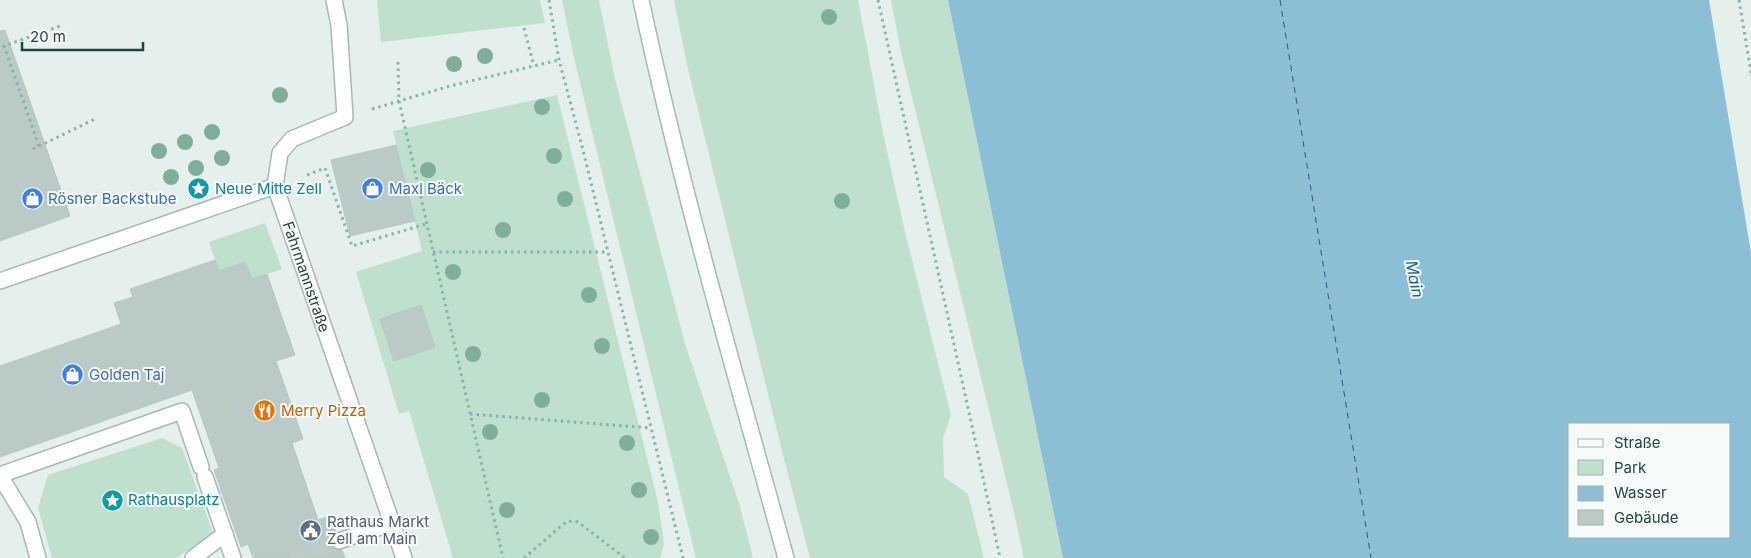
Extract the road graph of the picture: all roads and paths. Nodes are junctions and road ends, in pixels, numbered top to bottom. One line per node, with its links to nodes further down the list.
1 (334, 0): 13 (street)
2 (549, 0): 8 (path)
3 (641, 0): 38 (street)
4 (878, 0): 39 (path)
5 (1739, 0): 11 (path)
6 (63, 25): 15 (path)
7 (524, 28): 10 (path)
8 (559, 60): 10 (path); 22 (path)
9 (398, 62): 12 (path)
10 (534, 66): 12 (path)
11 (1751, 73)
12 (399, 101): 13 (path); 20 (path)
13 (345, 117): 17 (street)
14 (97, 118): 15 (path)
15 (39, 146): 16 (path)
16 (33, 149)
17 (275, 186): 19 (path); 23 (street); 27 (street, Fahrmannstraße)
18 (340, 197): 19 (path)
19 (335, 199): 20 (path)
20 (426, 224): 21 (path)
21 (433, 252): 22 (path); 24 (path)
22 (608, 252): 25 (path)
23 (0, 281)
24 (470, 414): 25 (path); 34 (path)
25 (652, 428): 37 (path)
26 (0, 475): 28 (street); 30 (street)
27 (392, 523): 29 (street); 33 (street, Fahrmannstraße)
28 (225, 534): 31 (street); 32 (street)
29 (339, 541)
30 (38, 558)
31 (193, 558)
32 (233, 558)
33 (404, 558)
34 (503, 558)
35 (524, 558): 36 (path)
36 (625, 558)
37 (683, 558)
38 (786, 558)
39 (1000, 558)

